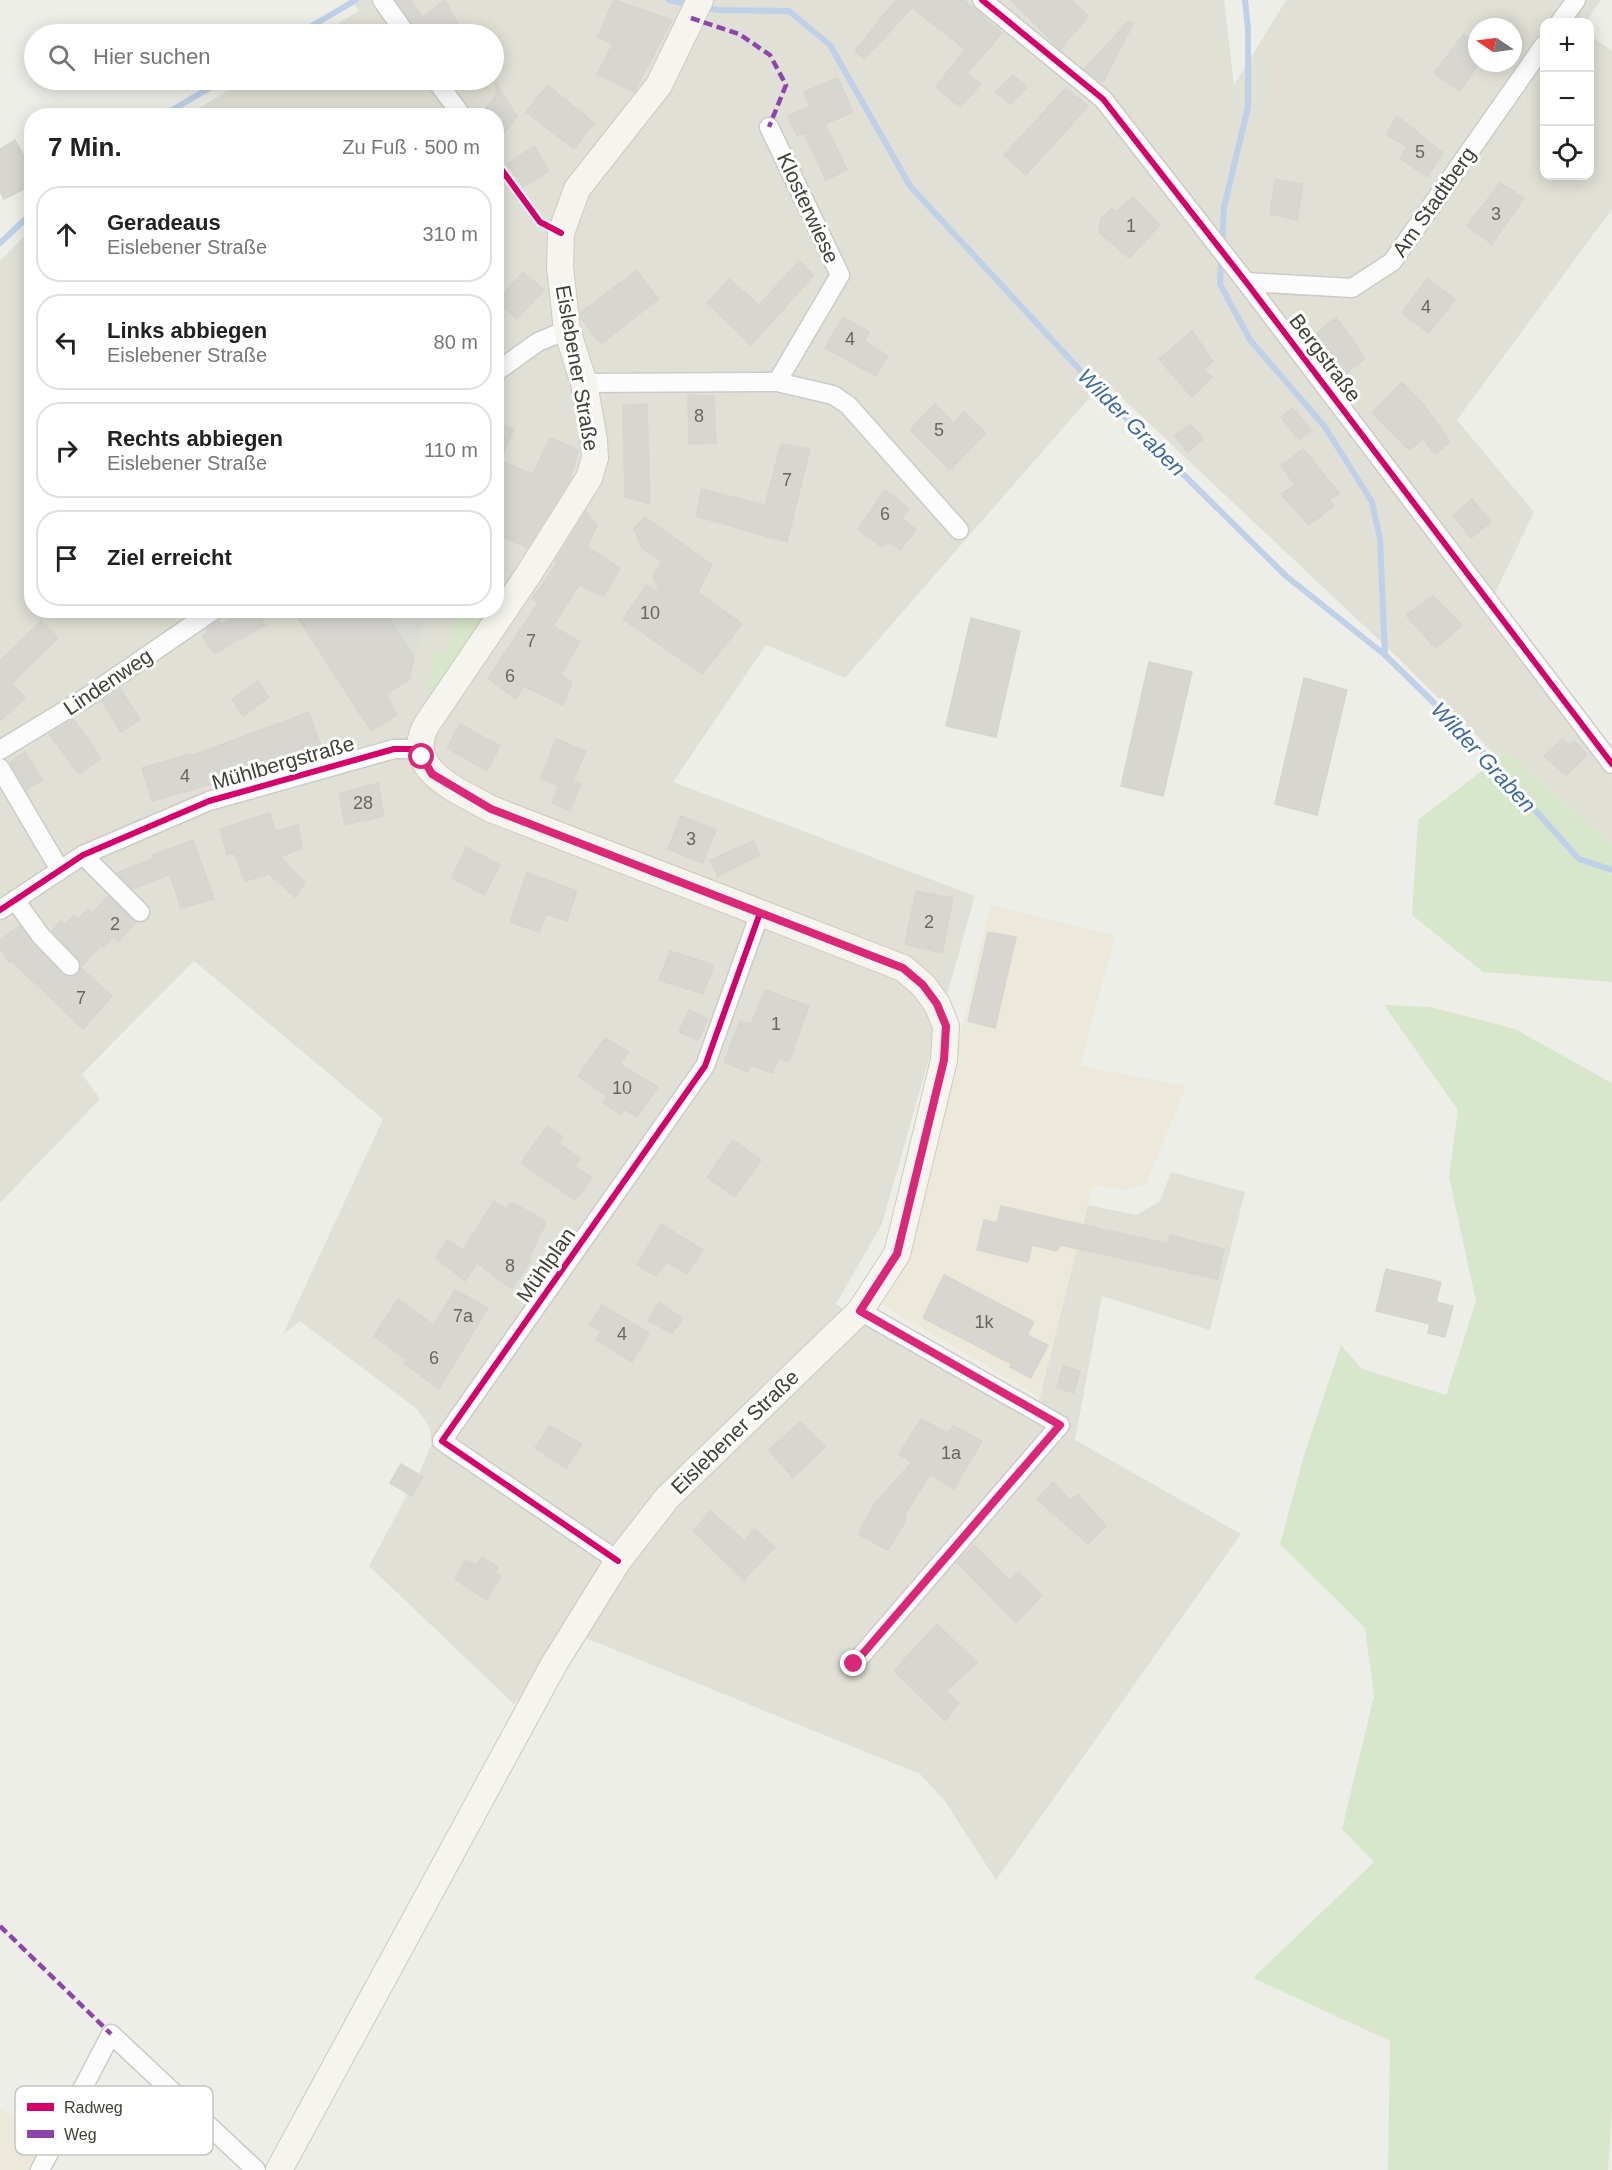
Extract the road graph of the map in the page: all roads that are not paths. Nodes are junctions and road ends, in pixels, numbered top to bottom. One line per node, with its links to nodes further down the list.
1 (382, 0): 6 (street)
2 (982, 0): 11 (street, Bergstraße)
3 (1576, 0): 5 (street)
4 (695, 9): 12 (main road, Eislebener Straße)
5 (1563, 18)
6 (399, 24)
7 (1540, 52): 11 (street, Am Stadtberg)
8 (443, 90): 9 (street)
9 (456, 108)
10 (770, 127): 14 (street, Klosterwiese)
11 (1246, 282): 22 (street, Bergstraße)
12 (567, 330): 13 (street); 15 (main road, Eislebener Straße)
13 (504, 366)
14 (777, 382): 15 (street); 16 (street)
15 (584, 383): 17 (main road, Eislebener Straße)
16 (959, 530)
17 (504, 610)
18 (202, 618): 21 (street, Lindenweg)
19 (499, 618): 20 (main road, Eislebener Straße)
20 (421, 749): 24 (street, Mühlbergstraße); 28 (main road, Eislebener Straße)
21 (0, 750)
22 (1612, 764)
23 (0, 768): 25 (street)
24 (83, 855): 25 (street, Mühlbergstraße); 27 (street)
25 (60, 870): 26 (street, Mühlbergstraße)
26 (7, 905): 29 (street)
27 (140, 912)
28 (760, 913): 30 (main road, Eislebener Straße); 31 (street, Mühlplan)
29 (70, 966)
30 (860, 1311): 31 (main road, Eislebener Straße); 32 (street)
31 (618, 1561): 39 (main road, Eislebener Straße)
32 (854, 1664)
33 (84, 2086): 34 (street)
34 (166, 2086)
35 (213, 2130): 38 (street)
36 (48, 2155): 37 (street)
37 (40, 2170)
38 (256, 2170)
39 (279, 2170)

